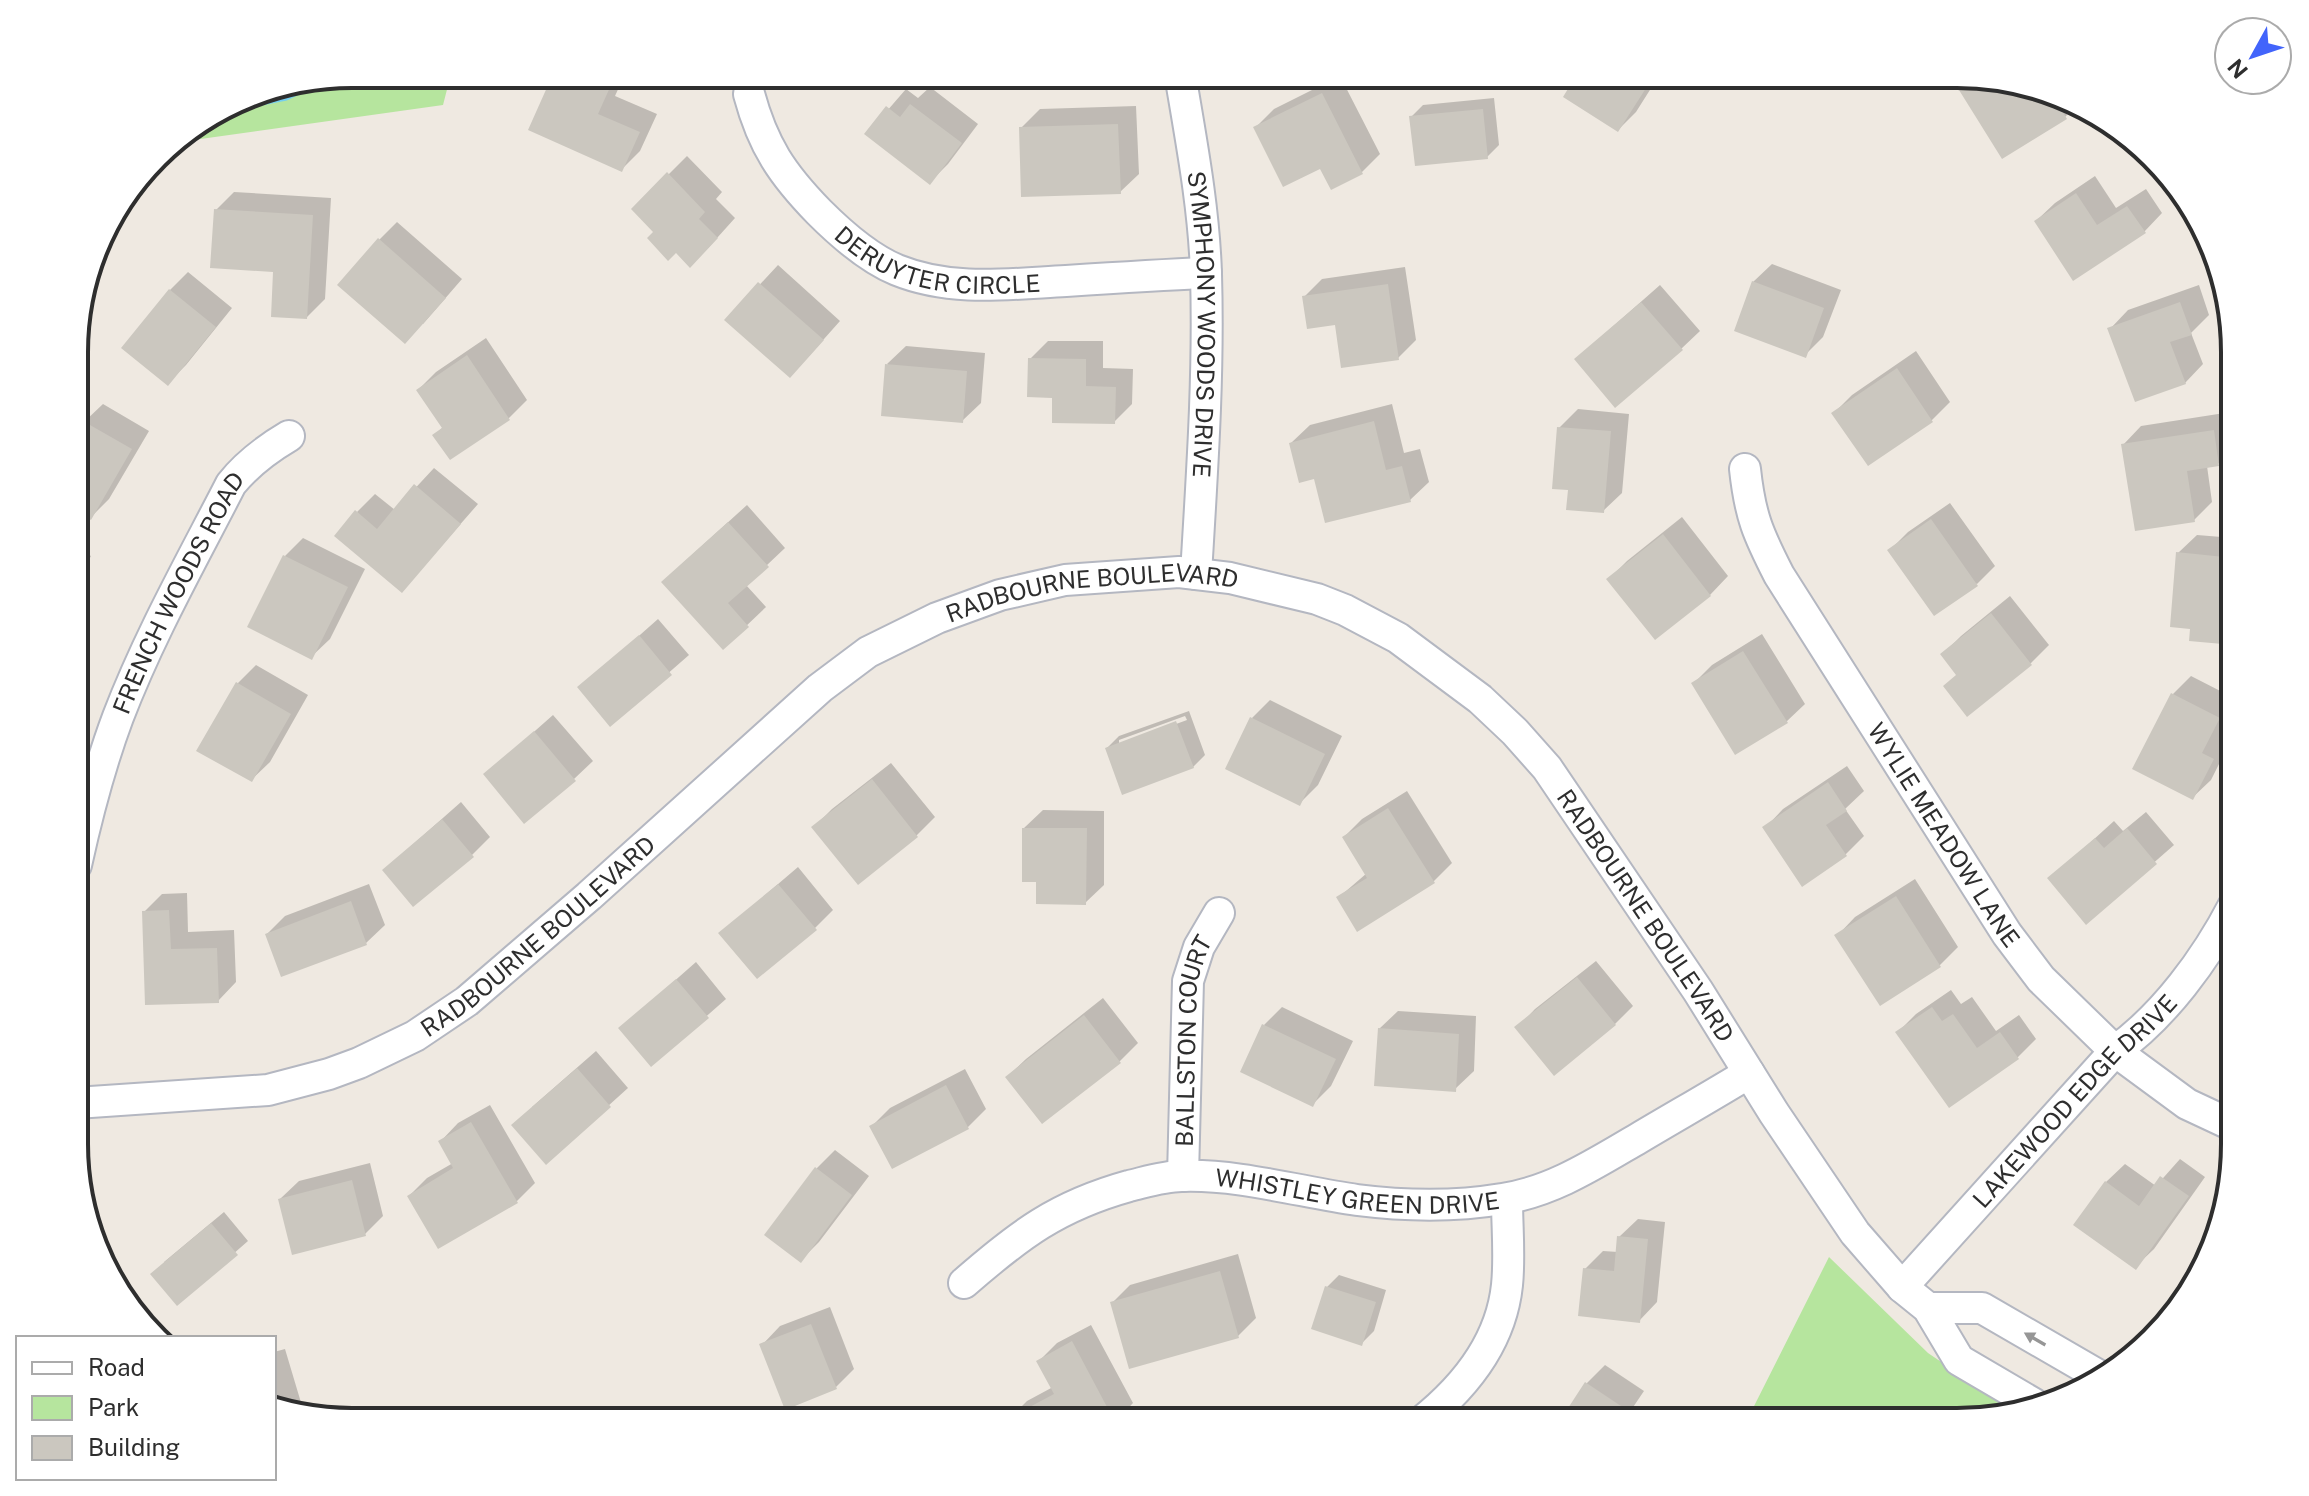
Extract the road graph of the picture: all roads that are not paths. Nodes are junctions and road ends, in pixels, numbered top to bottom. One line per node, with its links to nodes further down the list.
1 (1182, 88): 3 (street, SYMPHONY WOODS DRIVE)
2 (749, 94): 3 (street, DERUYTER CIRCLE)
3 (1206, 273): 6 (street, SYMPHONY WOODS DRIVE)
4 (289, 436): 7 (street, FRENCH WOODS ROAD)
5 (1745, 469): 10 (street, WYLIE MEADOW LANE)
6 (1196, 574): 11 (street, RADBOURNE BOULEVARD); 12 (street, RADBOURNE BOULEVARD)
7 (88, 814)
8 (1219, 913): 14 (street, BALLSTON COURT)
9 (2220, 927): 10 (street, LAKEWOOD EDGE DRIVE)
10 (2115, 1051): 13 (street, WYLIE MEADOW LANE); 17 (street, LAKEWOOD EDGE DRIVE)
11 (1749, 1073): 15 (street, WHISTLEY GREEN DRIVE); 17 (street, RADBOURNE BOULEVARD)
12 (88, 1102)
13 (2220, 1119)
14 (1183, 1176): 15 (street, WHISTLEY GREEN DRIVE); 16 (street, WHISTLEY GREEN DRIVE)
15 (1507, 1199): 21 (street)
16 (964, 1283)
17 (1902, 1287): 18 (street, RADBOURNE BOULEVARD)
18 (1928, 1308): 19 (street, one-way to 18); 20 (street, RADBOURNE BOULEVARD)
19 (2091, 1371)
20 (2025, 1399)
21 (1439, 1407)

